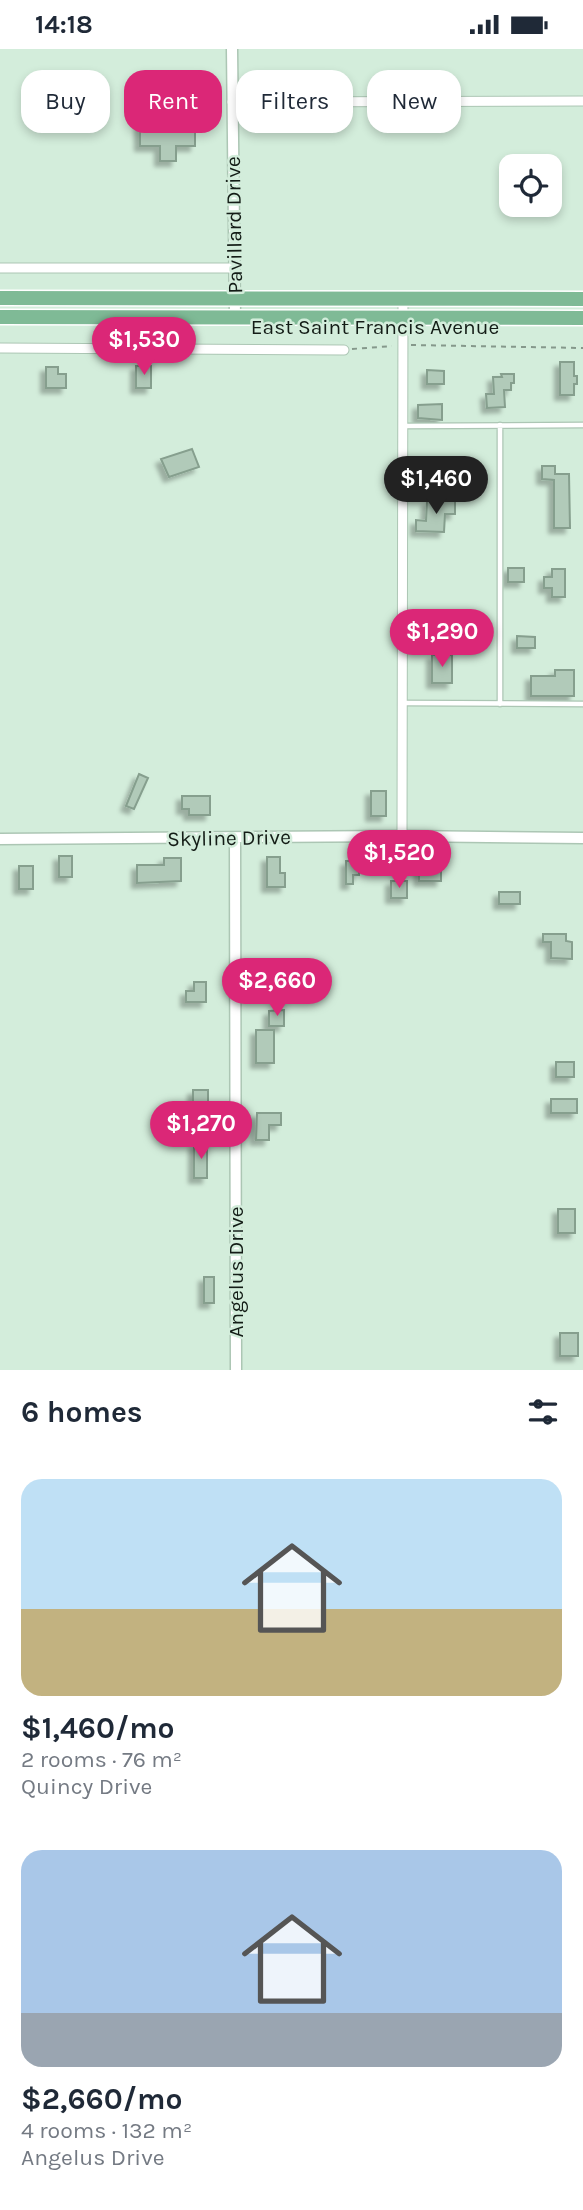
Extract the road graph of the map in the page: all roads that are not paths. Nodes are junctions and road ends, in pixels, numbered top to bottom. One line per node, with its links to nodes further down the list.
1 (232, 49): 3 (street, Pavillard Drive)
2 (583, 101): 3 (street)
3 (232, 102): 5 (street, Pavillard Drive)
4 (0, 268): 5 (street)
5 (234, 268): 7 (street, Pavillard Drive)
6 (0, 298): 7 (highway, East Saint Francis Avenue)
7 (235, 299): 8 (highway, East Saint Francis Avenue); 10 (street, Pavillard Drive)
8 (402, 299): 9 (highway, East Saint Francis Avenue); 12 (street)
9 (583, 299)
10 (235, 316): 11 (highway, East Saint Francis Avenue); 12 (highway, East Saint Francis Avenue)
11 (0, 317)
12 (403, 317): 13 (highway, East Saint Francis Avenue); 18 (street)
13 (583, 318)
14 (0, 348): 15 (street, East Saint Francis Avenue)
15 (344, 350)
16 (500, 425): 17 (lane); 18 (lane); 20 (lane)
17 (583, 425)
18 (403, 426): 19 (street)
19 (402, 703): 20 (lane); 22 (street)
20 (500, 704): 21 (lane)
21 (583, 704)
22 (402, 836): 23 (street, Skyline Drive); 24 (street, Skyline Drive)
23 (235, 838): 25 (street, Skyline Drive); 26 (street, Angelus Drive)
24 (583, 838)
25 (0, 839)
26 (236, 1370)

